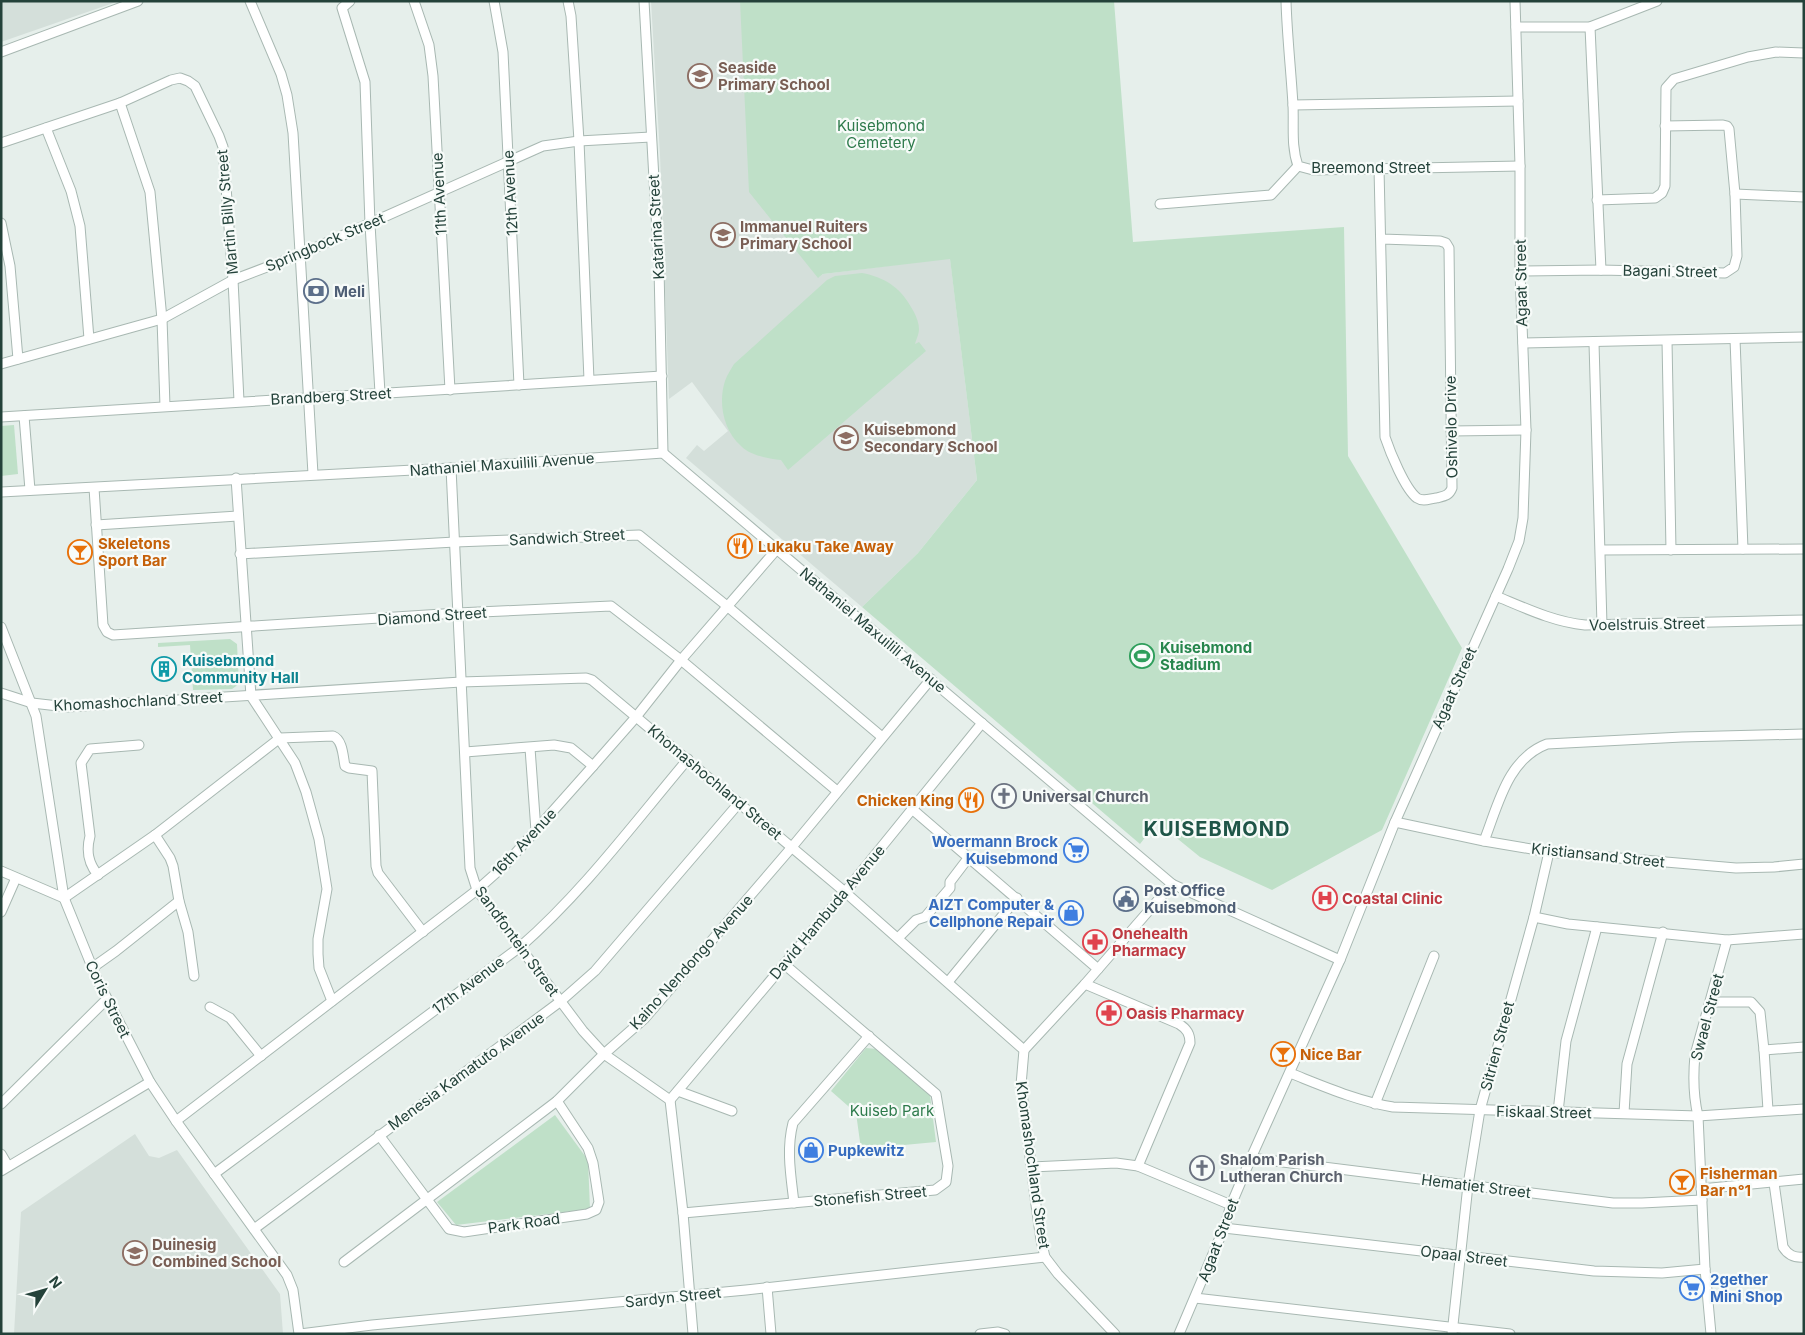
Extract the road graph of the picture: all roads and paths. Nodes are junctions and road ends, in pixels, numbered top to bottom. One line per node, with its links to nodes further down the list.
1 (138, 1): 13 (street)
2 (250, 1): 35 (street)
3 (350, 1): 33 (street)
4 (414, 1): 27 (street, 11th Avenue)
5 (494, 1): 23 (street, 12th Avenue)
6 (568, 1): 21 (street)
7 (644, 1): 20 (street, Katarina Street)
8 (1286, 1): 17 (street, Breemond Street)
9 (1515, 1): 11 (street, Agaat Street)
10 (1657, 1): 12 (street)
11 (1516, 27): 12 (street); 15 (street, Agaat Street)
12 (1590, 27): 30 (street)
13 (1, 52)
14 (1804, 53): 18 (street)
15 (1518, 101): 17 (street); 25 (street, Agaat Street)
16 (120, 103): 19 (street, Martin Billy Street); 38 (street, Martin Billy Street); 41 (street)
17 (1293, 105): 24 (street, Breemond Street)
18 (1665, 126): 28 (street, Bagani Street); 30 (street)
19 (46, 128): 22 (street, Martin Billy Street); 43 (street)
20 (651, 137): 21 (street, Springbock Street); 50 (street, Katarina Street)
21 (579, 141): 23 (street, Springbock Street); 51 (street)
22 (1, 143)
23 (508, 161): 27 (street, Springbock Street); 52 (street, 12th Avenue)
24 (1298, 166): 26 (street, Breemond Street); 31 (street)
25 (1520, 166): 26 (street, Breemond Street); 37 (street, Agaat Street)
26 (1379, 168): 34 (street, Oshivelo Drive)
27 (439, 191): 33 (street, Springbock Street); 53 (street, 11th Avenue)
28 (1735, 194): 29 (street); 36 (street, Bagani Street)
29 (1804, 197)
30 (1597, 200): 36 (street)
31 (1160, 204)
32 (1, 223): 39 (street)
33 (370, 224): 35 (street, Springbock Street); 54 (street)
34 (1382, 239): 61 (street, Oshivelo Drive); 61 (street, Oshivelo Drive)
35 (301, 254): 38 (street, Springbock Street); 55 (street)
36 (1601, 270): 37 (street, Bagani Street)
37 (1520, 271): 46 (street, Agaat Street)
38 (233, 280): 41 (street, Springbock Street); 56 (street, Martin Billy Street)
39 (11, 283): 40 (street); 48 (street)
40 (1, 286)
41 (162, 318): 43 (street, Springbock Street); 57 (street)
42 (1804, 337): 44 (street)
43 (89, 339): 48 (street, Springbock Street)
44 (1735, 339): 45 (street); 73 (street)
45 (1668, 341): 47 (street); 76 (street)
46 (1523, 343): 47 (street); 60 (street, Agaat Street)
47 (1594, 343): 75 (street)
48 (18, 359): 49 (street, Springbock Street)
49 (1, 364)
50 (662, 376): 51 (street, Brandberg Street); 62 (street, Katarina Street)
51 (588, 380): 52 (street, Brandberg Street)
52 (519, 385): 53 (street, Brandberg Street)
53 (450, 390): 54 (street, Brandberg Street)
54 (380, 393): 55 (street, Brandberg Street)
55 (308, 398): 56 (street, Brandberg Street); 64 (street)
56 (239, 402): 57 (street, Brandberg Street)
57 (165, 406): 58 (street, Brandberg Street)
58 (24, 416): 59 (street, Brandberg Street); 67 (street)
59 (1, 418)
60 (1526, 430): 61 (street); 78 (street, Agaat Street)
61 (1451, 431)
62 (663, 453): 63 (street, Nathaniel Maxuilili Avenue); 72 (street, Nathaniel Maxuilili Avenue)
63 (451, 468): 64 (street, Nathaniel Maxuilili Avenue); 71 (street, Sandfontein Street)
64 (313, 474): 65 (street, Nathaniel Maxuilili Avenue)
65 (236, 478): 66 (street, Nathaniel Maxuilili Avenue); 69 (street)
66 (94, 488): 67 (street, Nathaniel Maxuilili Avenue); 70 (street, Diamond Street)
67 (30, 490): 68 (street, Nathaniel Maxuilili Avenue)
68 (1, 492)
69 (238, 516): 70 (street); 77 (street)
70 (96, 525): 83 (street, Diamond Street)
71 (455, 542): 77 (street, Sandwich Street); 79 (street, Sandwich Street); 80 (street, Sandfontein Street)
72 (777, 549): 79 (street, 16th Avenue); 86 (street, Nathaniel Maxuilili Avenue)
73 (1743, 549): 74 (street); 76 (street)
74 (1804, 549)
75 (1601, 550): 76 (street); 82 (street)
76 (1672, 550)
77 (240, 554): 83 (street)
78 (1496, 596): 82 (street, Voelstruis Street); 104 (street, Agaat Street)
79 (727, 606): 85 (street, 16th Avenue); 95 (street, Sandwich Street)
80 (458, 614): 83 (street, Diamond Street); 85 (street, Diamond Street); 87 (street, Sandfontein Street)
81 (1804, 620): 82 (street, Voelstruis Street)
82 (1602, 624)
83 (246, 626): 89 (street)
84 (1, 627): 90 (street, Coris Street)
85 (681, 660): 91 (street, 16th Avenue); 101 (street, Diamond Street)
86 (931, 679): 92 (street, Nathaniel Maxuilili Avenue); 95 (street, Kaino Nendongo Avenue)
87 (461, 682): 89 (street, Khomashochland Street); 91 (street, Khomashochland Street); 98 (street, Sandfontein Street)
88 (1, 693): 90 (street, Khomashochland Street)
89 (251, 696): 90 (street, Khomashochland Street); 94 (street)
90 (32, 703): 118 (street, Coris Street)
91 (636, 716): 99 (street, Khomashochland Street); 100 (street, 16th Avenue)
92 (982, 723): 103 (street, David Hambuda Avenue); 115 (street, Nathaniel Maxuilili Avenue)
93 (1804, 734): 107 (street)
94 (280, 738): 106 (street); 124 (street); 139 (street)
95 (882, 738): 101 (street, Kaino Nendongo Avenue)
96 (139, 744): 113 (street)
97 (530, 748): 98 (street); 100 (street); 105 (street)
98 (465, 752): 116 (street, Sandfontein Street)
99 (688, 759): 102 (street, Khomashochland Street); 129 (street, 17th Avenue)
100 (593, 766): 105 (street, 16th Avenue)
101 (837, 791): 108 (street, Kaino Nendongo Avenue)
102 (739, 803): 108 (street, Khomashochland Street); 140 (street, Menesia Kamatuto Avenue)
103 (912, 809): 110 (street); 117 (street, David Hambuda Avenue)
104 (1395, 822): 107 (street, Kristiansand Street); 131 (street, Agaat Street)
105 (536, 831): 116 (street, 16th Avenue)
106 (155, 836): 113 (street); 120 (street)
107 (1484, 842): 109 (street, Kristiansand Street)
108 (792, 847): 117 (street, Khomashochland Street); 147 (street, Kaino Nendongo Avenue)
109 (1549, 852): 111 (street, Kristiansand Street); 122 (street, Sitrien Street)
110 (969, 857): 119 (street); 127 (street)
111 (1804, 864)
112 (1, 871): 114 (street)
113 (98, 875): 118 (street)
114 (16, 878): 118 (street); 121 (street)
115 (1172, 884): 131 (street, Nathaniel Maxuilili Avenue); 134 (street)
116 (477, 890): 124 (street, 16th Avenue); 129 (street, Sandfontein Street)
117 (845, 892): 127 (street, Khomashochland Street); 132 (street, David Hambuda Avenue)
118 (64, 898): 133 (street, Coris Street)
119 (1017, 898): 134 (street); 136 (street)
120 (179, 902): 133 (street); 135 (street)
121 (1, 912)
122 (1534, 917): 123 (street); 157 (street, Sitrien Street)
123 (1598, 926): 125 (street); 160 (street)
124 (423, 932): 139 (street, 16th Avenue)
125 (1664, 932): 128 (street); 161 (street)
126 (1804, 934): 128 (street)
127 (898, 938): 136 (street, Khomashochland Street)
128 (1727, 940): 141 (street, Swael Street)
129 (520, 947): 140 (street, Sandfontein Street); 170 (street, 17th Avenue)
130 (1434, 956): 155 (street)
131 (1340, 960): 149 (street, Agaat Street)
132 (784, 964): 143 (street, Stonefish Street); 151 (street, David Hambuda Avenue)
133 (92, 968): 138 (street, Coris Street)
134 (1098, 969): 137 (street)
135 (194, 976)
136 (948, 982): 145 (street, Khomashochland Street)
137 (1084, 984): 145 (street); 167 (street)
138 (107, 999): 150 (street, Coris Street); 154 (street)
139 (332, 1001): 148 (street, 16th Avenue)
140 (560, 1001): 147 (street, Sandfontein Street); 164 (street, Menesia Kamatuto Avenue)
141 (1711, 1002): 146 (street); 162 (street, Swael Street)
142 (210, 1007): 148 (street)
143 (869, 1036): 177 (street); 177 (street, Stonefish Street)
144 (1804, 1047): 146 (street)
145 (1024, 1050): 168 (street, Khomashochland Street)
146 (1764, 1050): 158 (street)
147 (604, 1054): 152 (street, Sandfontein Street); 153 (street, Kaino Nendongo Avenue)
148 (261, 1056): 163 (street, 16th Avenue)
149 (1290, 1073): 155 (street, Fiskaal Street); 166 (street, Agaat Street)
150 (150, 1082): 163 (street, Coris Street); 169 (street)
151 (678, 1091): 152 (street, David Hambuda Avenue); 159 (street)
152 (670, 1100): 179 (street)
153 (557, 1101): 175 (street, Kaino Nendongo Avenue); 175 (street, Park Road)
154 (1, 1104)
155 (1374, 1104): 157 (street, Fiskaal Street)
156 (1804, 1109): 158 (street, Fiskaal Street)
157 (1480, 1110): 160 (street, Fiskaal Street); 173 (street, Sitrien Street)
158 (1768, 1110): 162 (street, Fiskaal Street)
159 (732, 1111)
160 (1558, 1112): 161 (street, Fiskaal Street)
161 (1624, 1113): 162 (street, Fiskaal Street)
162 (1698, 1116): 174 (street, Swael Street)
163 (176, 1120): 170 (street, Coris Street)
164 (379, 1135): 175 (street, Park Road); 181 (street, Menesia Kamatuto Avenue)
165 (1, 1154): 169 (street)
166 (1251, 1158): 173 (street, Hematiet Street); 178 (street, Agaat Street)
167 (1138, 1166): 168 (street); 178 (street)
168 (1032, 1168): 183 (street, Khomashochland Street)
169 (5, 1169)
170 (214, 1174): 181 (street, Coris Street)
171 (1804, 1180): 172 (street)
172 (1774, 1183): 174 (street); 184 (street)
173 (1468, 1185): 176 (street, Hematiet Street); 182 (street, Sitrien Street)
174 (1702, 1190): 176 (street, Swael Street)
175 (427, 1199): 185 (street, Kaino Nendongo Avenue)
176 (1702, 1200): 186 (street, Swael Street)
177 (794, 1203): 179 (street, Stonefish Street)
178 (1231, 1204): 180 (street, Agaat Street)
179 (683, 1213): 188 (street)
180 (1224, 1228): 182 (street, Opaal Street); 189 (street, Agaat Street)
181 (254, 1229): 192 (street, Coris Street)
182 (1460, 1255): 186 (street, Opaal Street); 191 (street, Sitrien Street)
183 (1046, 1257): 187 (street, Sardyn Street); 197 (street, Khomashochland Street)
184 (1804, 1257)
185 (344, 1262)
186 (1705, 1269): 200 (street, Swael Street)
187 (767, 1287): 188 (street, Sardyn Street); 194 (street)
188 (689, 1295): 190 (street, Sardyn Street); 193 (street)
189 (1195, 1298): 191 (street); 198 (street, Agaat Street)
190 (372, 1329): 192 (street, Sardyn Street)
191 (1453, 1330): 199 (street)
192 (300, 1334)
193 (693, 1334)
194 (771, 1334)
195 (980, 1334): 196 (street)
196 (1006, 1334)
197 (1114, 1334)
198 (1179, 1334)
199 (1510, 1334)
200 (1712, 1334)

